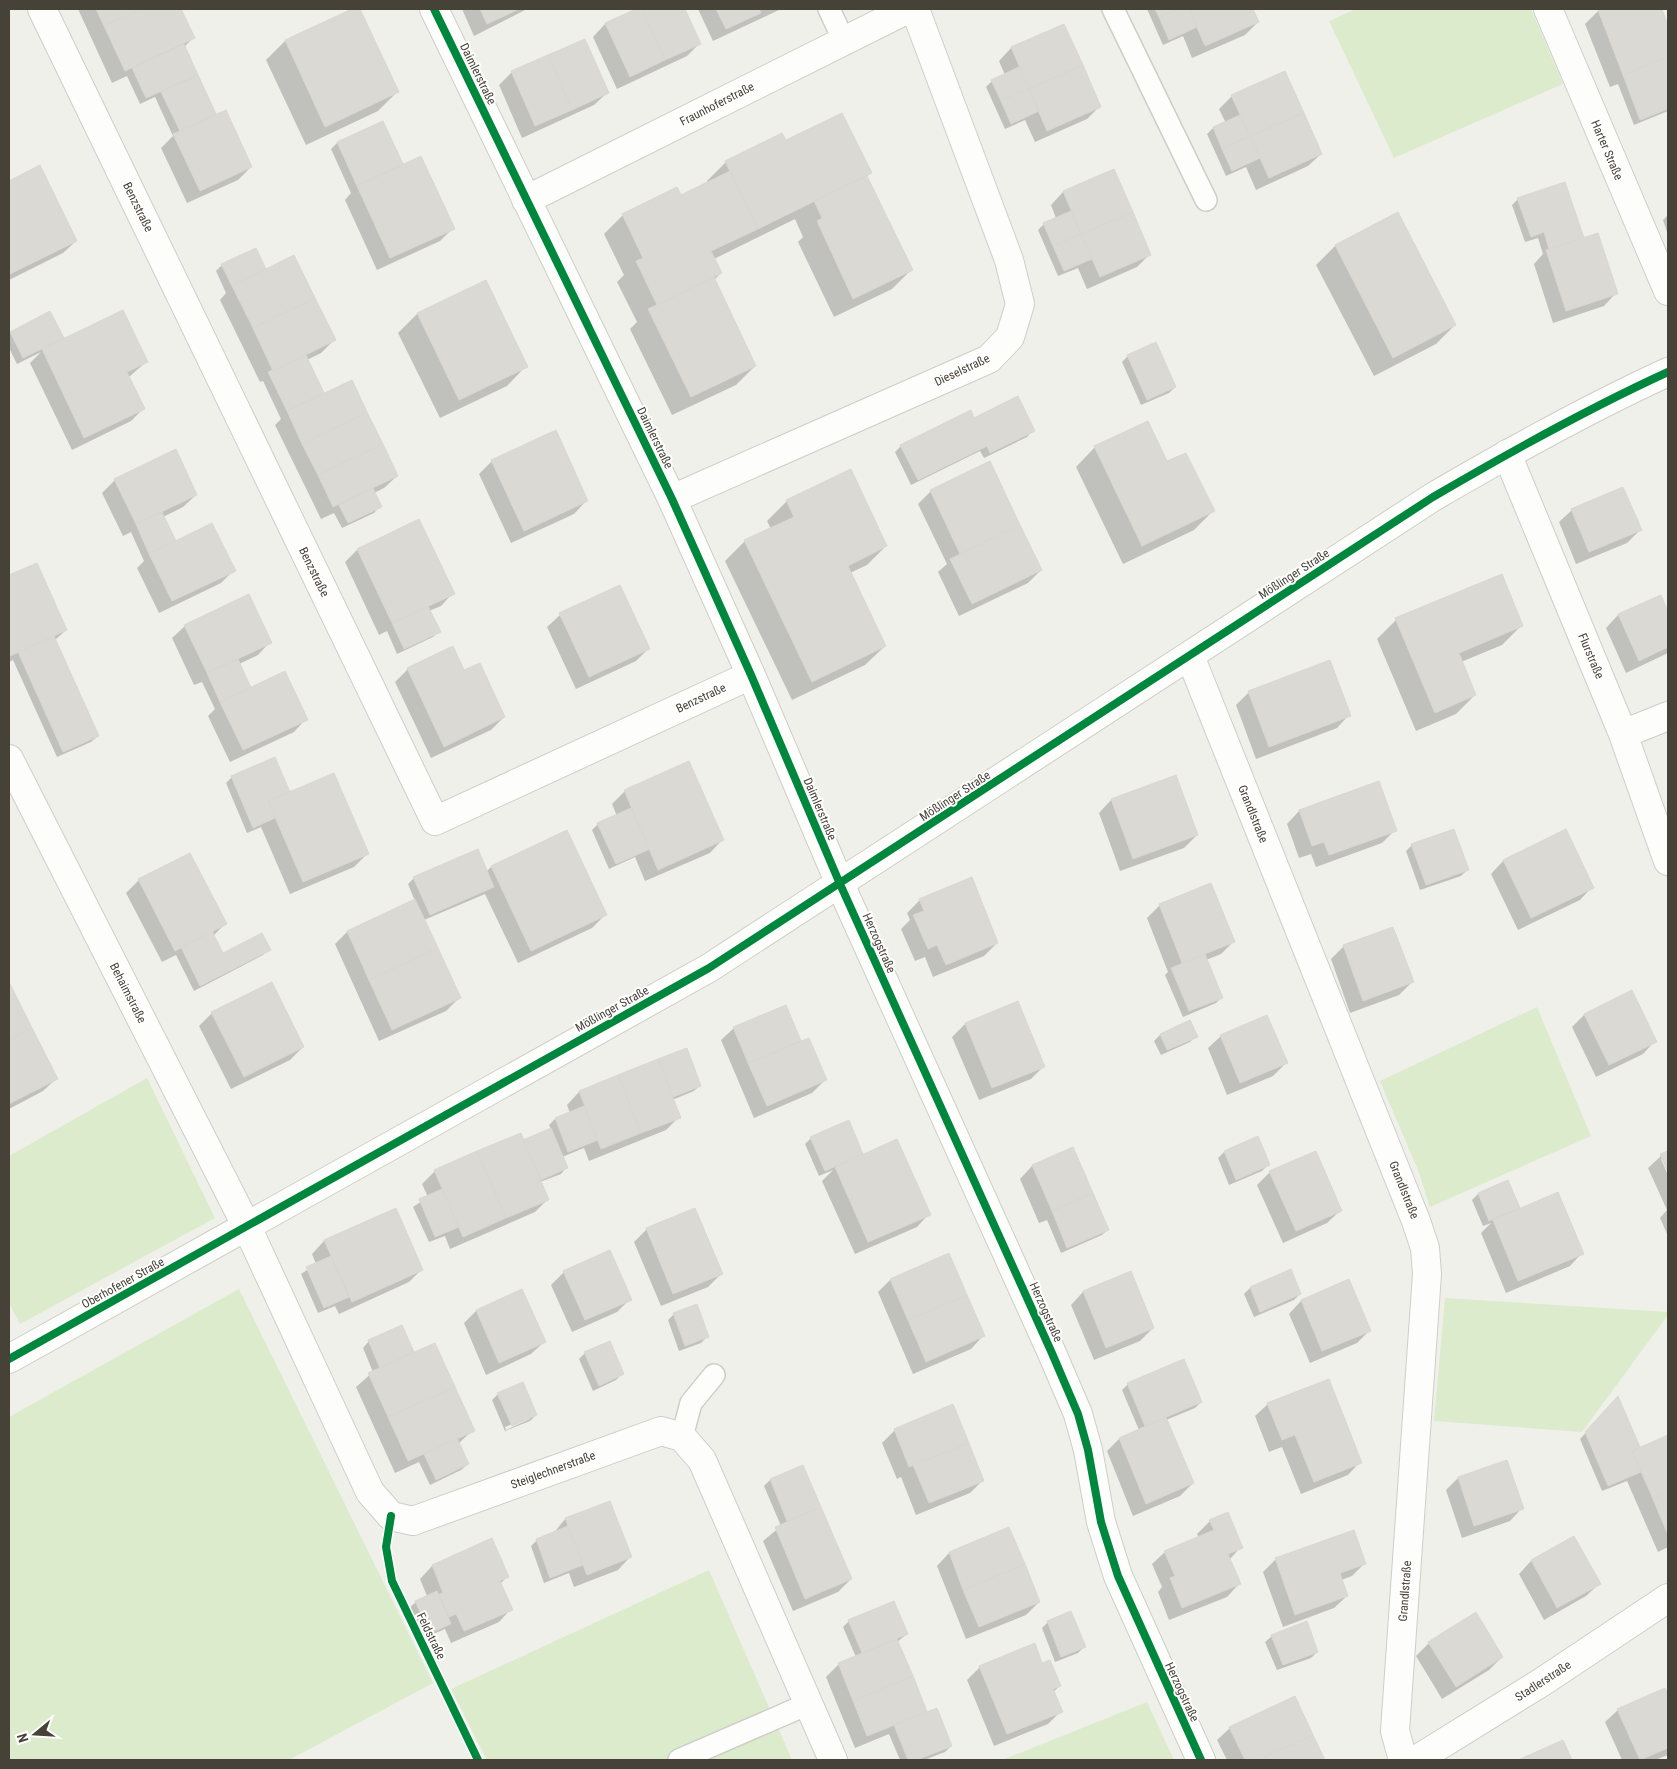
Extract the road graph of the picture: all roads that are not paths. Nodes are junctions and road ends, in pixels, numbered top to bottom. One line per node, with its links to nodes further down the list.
1 (42, 9): 16 (street, Benzstraße)
2 (434, 9): 9 (street, Daimlerstraße)
3 (829, 9): 8 (lane)
4 (908, 9): 8 (street, Fraunhoferstraße)
5 (915, 9): 14 (street, Dieselstraße)
6 (1113, 9): 10 (lane)
7 (1548, 9): 11 (street, Harter Straße)
8 (844, 41): 9 (street, Fraunhoferstraße)
9 (526, 200): 14 (street, Daimlerstraße)
10 (1206, 200)
11 (1668, 291)
12 (1668, 372): 13 (street, Mößlinger Straße)
13 (1507, 454): 15 (street, Mößlinger Straße); 18 (street, Flurstraße)
14 (672, 499): 16 (street, Daimlerstraße)
15 (1190, 656): 21 (street, Mößlinger Straße); 31 (street, Grandlstraße)
16 (751, 675): 21 (street, Daimlerstraße)
17 (1668, 716): 18 (street)
18 (1623, 734): 20 (street, Flurstraße)
19 (9, 759): 22 (street, Behaimstraße)
20 (1668, 861)
21 (840, 884): 22 (street, Mößlinger Straße); 30 (street, Herzogstraße)
22 (247, 1226): 23 (street, Oberhofener Straße); 25 (street, Steiglechnerstraße)
23 (9, 1359)
24 (714, 1375): 25 (lane)
25 (682, 1437): 27 (street)
26 (1668, 1598): 32 (street, Stadlerstraße)
27 (808, 1704): 28 (lane); 29 (street)
28 (679, 1760)
29 (833, 1760)
30 (1201, 1760)
31 (1403, 1760)
32 (1416, 1760)

